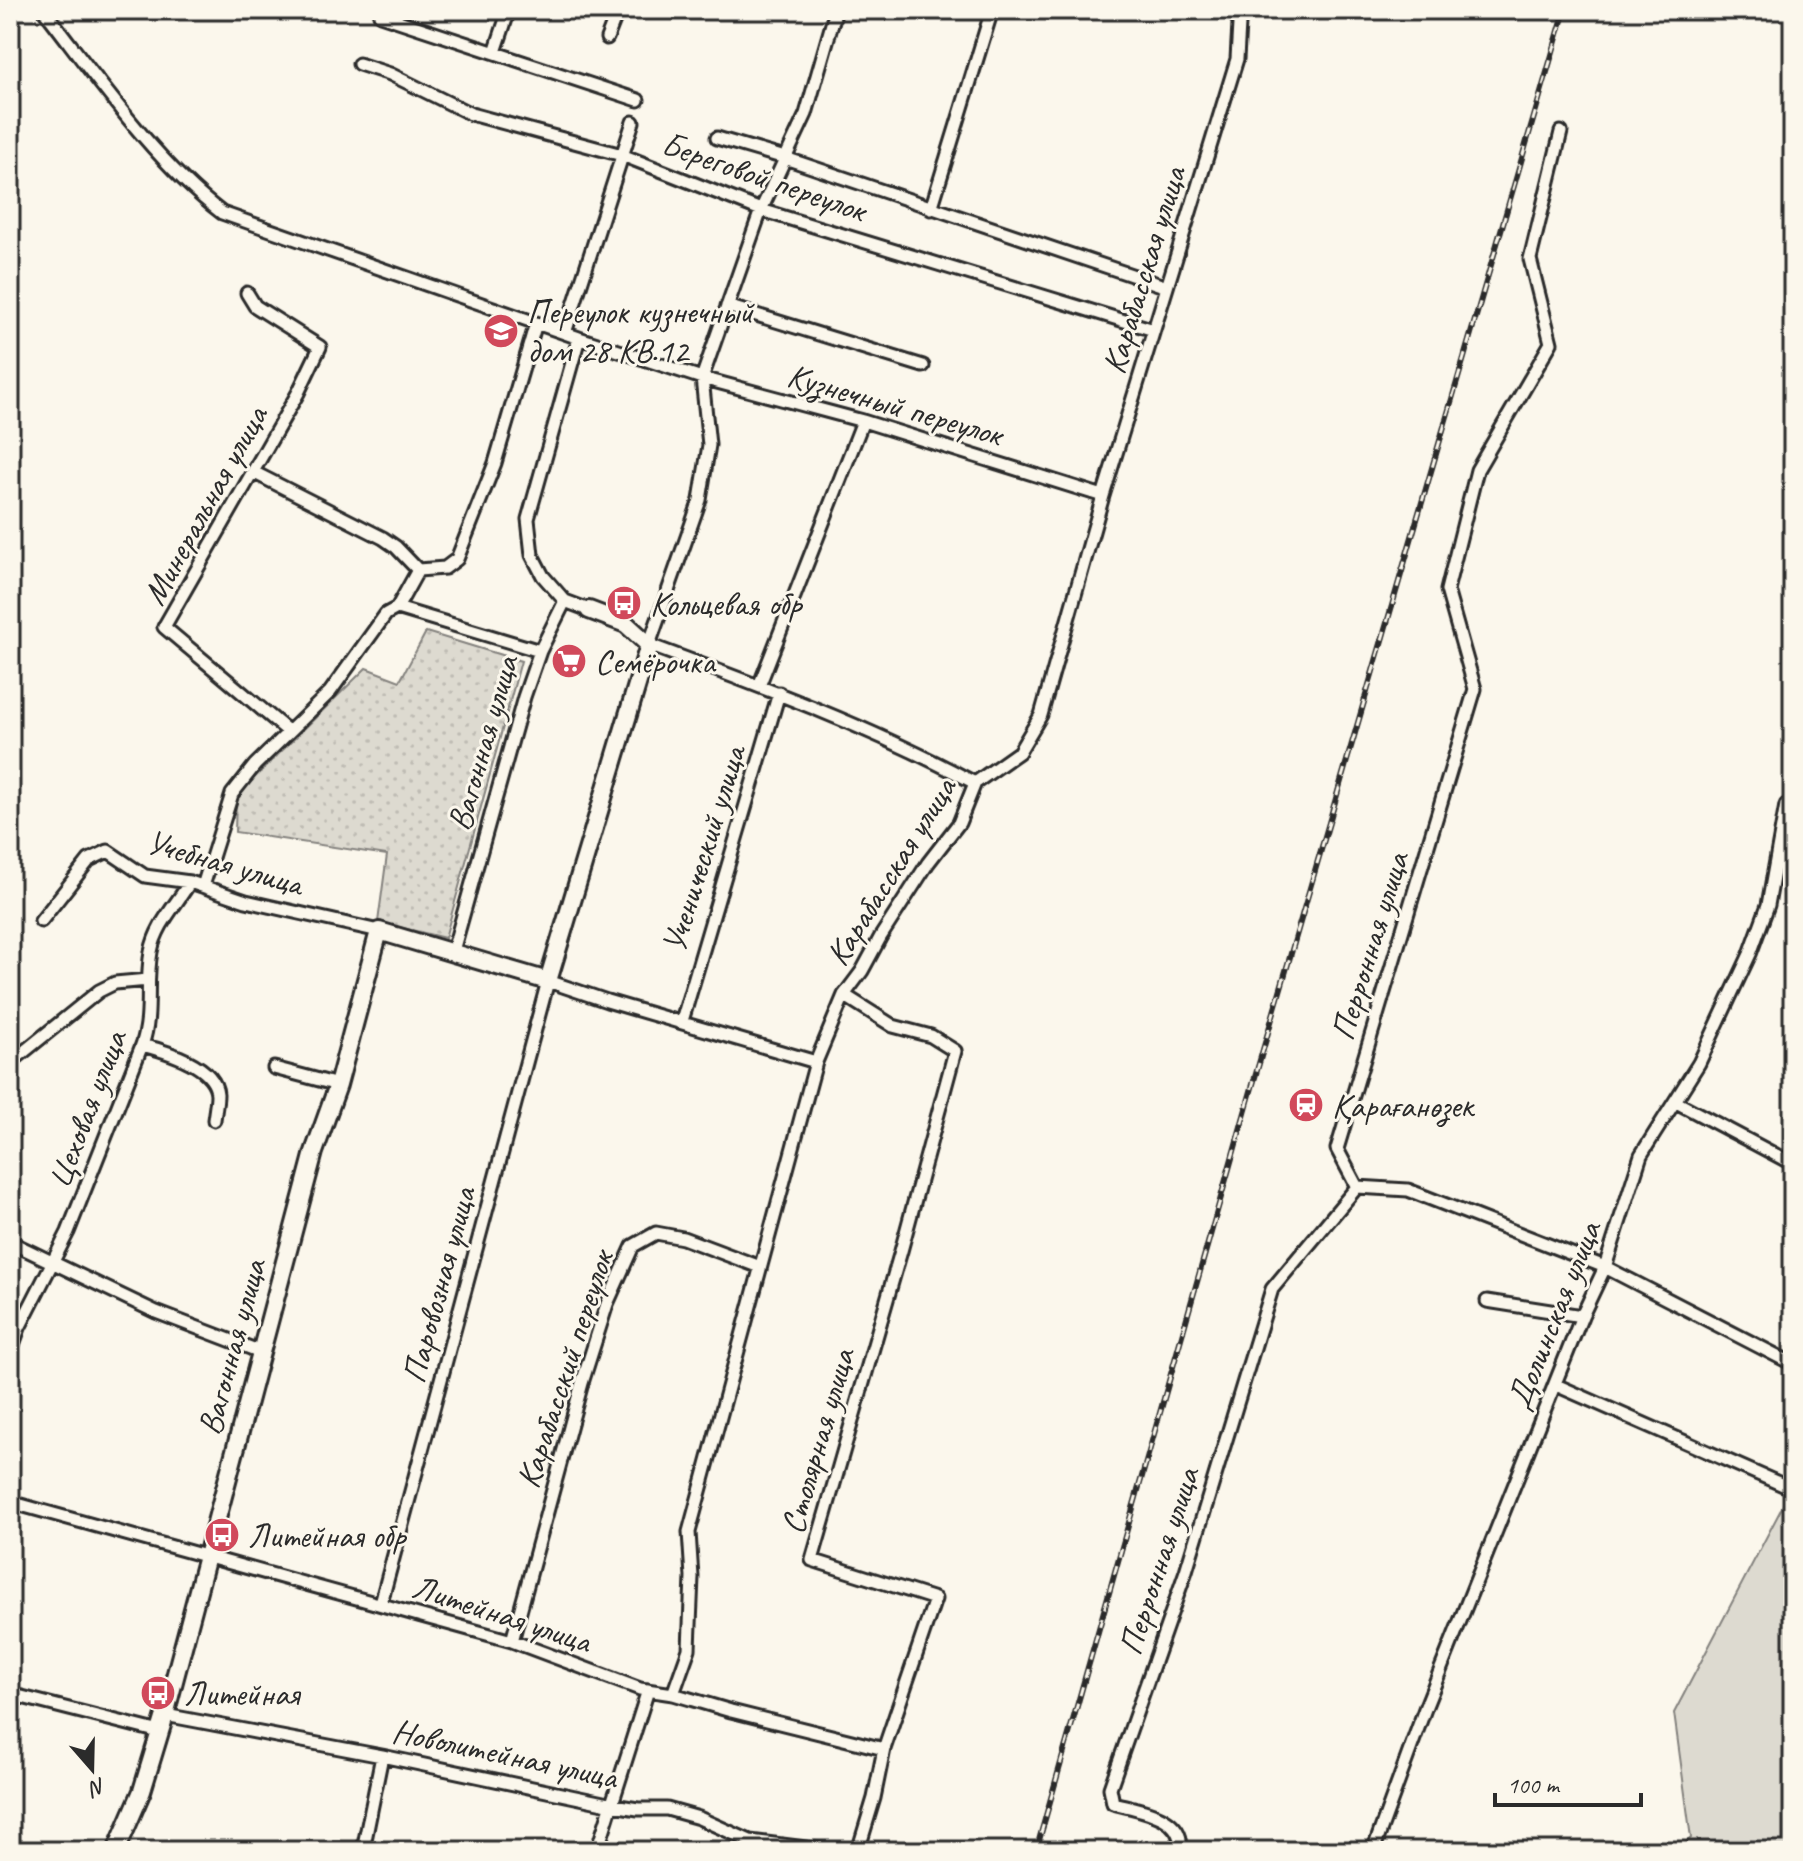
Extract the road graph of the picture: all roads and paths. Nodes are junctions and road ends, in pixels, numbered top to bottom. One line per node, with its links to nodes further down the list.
1 (44, 10): 22 (street, Кузнечный переулок)
2 (509, 10): 9 (street)
3 (618, 10): 8 (street)
4 (836, 10): 16 (street)
5 (992, 10): 17 (street)
6 (1235, 10): 19 (street, Карабасская улица)
7 (380, 15): 9 (street)
8 (607, 38)
9 (495, 52): 11 (street)
10 (359, 64): 15 (street, Береговой переулок)
11 (638, 100)
12 (633, 122): 15 (street)
13 (1561, 132): 59 (street, Перронная улица)
14 (717, 138): 16 (street)
15 (622, 155): 18 (street, Береговой переулок); 24 (street)
16 (785, 158): 17 (street); 18 (street)
17 (931, 209): 19 (street)
18 (761, 210): 21 (street); 23 (street, Береговой переулок)
19 (1167, 287): 23 (street, Карабасская улица)
20 (247, 293): 29 (street, Минеральная улица)
21 (727, 306): 26 (street, Кузнечный переулок); 27 (street)
22 (536, 323): 24 (street, Кузнечный переулок); 31 (street)
23 (1154, 330): 30 (street, Карабасская улица)
24 (565, 333): 25 (street, Кузнечный переулок)
25 (579, 338): 27 (street, Кузнечный переулок); 32 (street)
26 (923, 366)
27 (702, 378): 28 (street, Кузнечный переулок); 35 (street)
28 (863, 421): 30 (street, Кузнечный переулок); 37 (street)
29 (253, 472): 31 (street); 39 (street, Минеральная улица)
30 (1103, 496): 40 (street, Карабасская улица)
31 (418, 570): 33 (street)
32 (565, 601): 34 (street); 36 (street, Вагонная улица)
33 (397, 608): 36 (street); 39 (street)
34 (589, 610): 35 (street)
35 (649, 645): 37 (street); 48 (street)
36 (540, 651): 46 (street, Вагонная улица)
37 (759, 686): 38 (street)
38 (779, 693): 40 (street); 50 (street, Ученический улица)
39 (289, 732): 43 (street)
40 (975, 783): 49 (street, Карабасская улица)
41 (1786, 805): 56 (street, Долинская улица)
42 (190, 882): 43 (street, Учебная улица); 44 (street, Учебная улица); 47 (street, Цеховая улица)
43 (203, 886): 45 (street, Учебная улица)
44 (41, 921)
45 (379, 931): 46 (street); 55 (street, Вагонная улица)
46 (453, 951): 48 (street)
47 (148, 980): 51 (street, Цеховая улица); 53 (street)
48 (548, 981): 50 (street); 73 (street, Паровозная улица)
49 (844, 995): 52 (street, Карабасская улица); 80 (street, Столярная улица)
50 (682, 1021): 52 (street)
51 (142, 1045): 57 (street); 61 (street, Цеховая улица)
52 (816, 1062): 62 (street, Карабасская улица)
53 (10, 1063)
54 (274, 1068): 55 (street)
55 (338, 1085): 66 (street, Вагонная улица)
56 (1676, 1102): 58 (street); 63 (street, Долинская улица)
57 (214, 1120)
58 (1793, 1164)
59 (1357, 1187): 63 (street); 89 (street, Перронная улица)
60 (10, 1242): 61 (street)
61 (51, 1261): 66 (street); 67 (street, Цеховая улица)
62 (760, 1267): 74 (street, Карабасский переулок); 77 (street, Карабасская улица)
63 (1605, 1267): 65 (street, Долинская улица); 68 (street)
64 (1487, 1301): 65 (street)
65 (1582, 1316): 69 (street, Долинская улица)
66 (261, 1352): 72 (street, Вагонная улица)
67 (10, 1353)
68 (1793, 1364)
69 (1556, 1385): 70 (street); 90 (street, Долинская улица)
70 (1783, 1485)
71 (10, 1502): 72 (street, Литейная улица)
72 (207, 1556): 73 (street, Литейная улица); 78 (street, Вагонная улица)
73 (381, 1603): 74 (street, Литейная улица)
74 (512, 1641): 75 (street, Литейная улица)
75 (648, 1690): 77 (street, Литейная улица); 82 (street)
76 (10, 1694): 79 (street)
77 (673, 1694): 80 (street, Литейная улица)
78 (165, 1715): 79 (street, Вагонная улица); 81 (street, Новолитейная улица)
79 (160, 1732): 85 (street, Вагонная улица)
80 (884, 1749): 88 (street, Столярная улица)
81 (382, 1756): 82 (street, Новолитейная улица); 83 (street)
82 (613, 1805): 84 (street, Новолитейная улица); 86 (street)
83 (364, 1845)
84 (764, 1846): 87 (street, Новолитейная улица)
85 (116, 1851)
86 (597, 1851)
87 (830, 1851)
88 (858, 1851)
89 (1180, 1851)
90 (1373, 1851)

